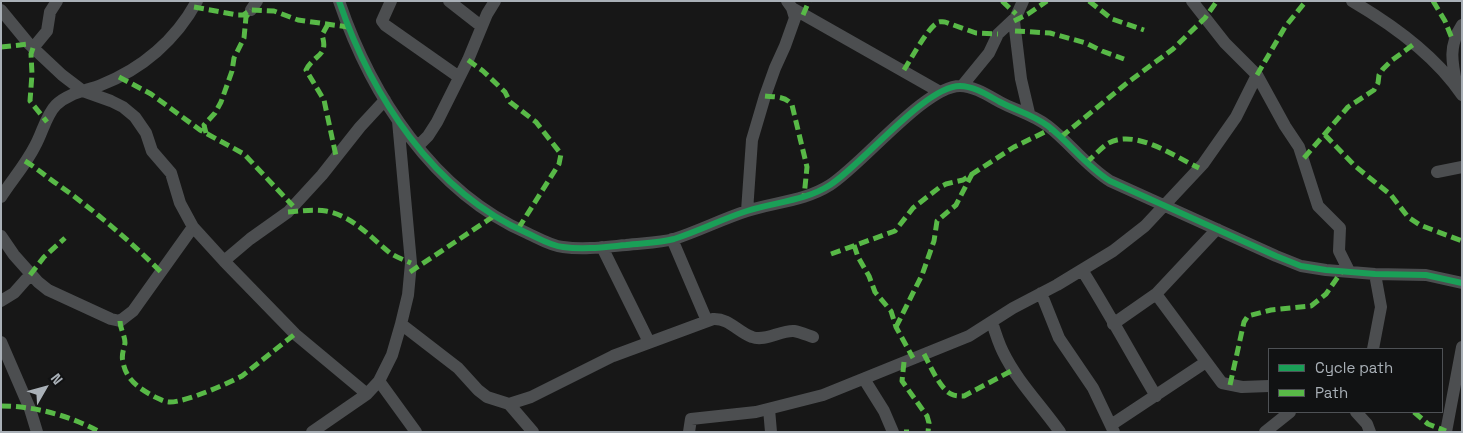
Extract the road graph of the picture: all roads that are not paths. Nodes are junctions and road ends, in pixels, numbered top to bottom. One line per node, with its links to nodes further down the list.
1 (57, 1): 15 (street)
2 (197, 1): 19 (street)
3 (339, 1): 22 (street)
4 (391, 1): 17 (street)
5 (449, 1): 14 (street)
6 (495, 1): 14 (street)
7 (1023, 1): 12 (street)
8 (1192, 1): 16 (street)
9 (1352, 1): 21 (street)
10 (789, 5): 20 (street); 30 (street)
11 (1, 10): 15 (street)
12 (1015, 18): 18 (street); 23 (street)
13 (1462, 25): 21 (street)
14 (481, 26): 17 (street)
15 (33, 48): 19 (street)
16 (1257, 75): 29 (street); 38 (street)
17 (459, 77): 25 (street)
18 (962, 86): 20 (street); 23 (street)
19 (83, 91): 28 (street); 31 (street)
20 (940, 92): 30 (street)
21 (1460, 92)
22 (385, 100): 24 (street); 36 (street)
23 (1029, 114): 29 (street)
24 (398, 121): 25 (street); 47 (street)
25 (418, 146): 35 (street)
26 (1462, 167): 27 (street)
27 (1437, 172)
28 (1, 197)
29 (1164, 206): 32 (street); 37 (street)
30 (747, 211): 33 (street)
31 (193, 226): 36 (street); 40 (street)
32 (1217, 229): 38 (street); 43 (street)
33 (672, 239): 35 (street); 45 (street)
34 (2, 240): 40 (street)
35 (602, 247): 51 (street)
36 (224, 261): 59 (street)
37 (1082, 270): 42 (street); 48 (street)
38 (1349, 271): 39 (street)
39 (1375, 274): 41 (street); 53 (street)
40 (30, 275): 44 (street)
41 (1462, 283)
42 (1041, 294): 46 (street); 66 (street)
43 (1156, 294): 48 (street); 54 (street)
44 (1, 301)
45 (707, 321): 49 (street); 51 (street)
46 (992, 322): 55 (street); 74 (street)
47 (402, 324): 56 (street); 61 (street)
48 (1113, 324): 60 (street)
49 (813, 337)
50 (1, 342): 67 (street)
51 (649, 342): 61 (street)
52 (1462, 347): 57 (street)
53 (1373, 348)
54 (1206, 362): 58 (street); 60 (street)
55 (864, 379): 62 (street); 73 (street)
56 (379, 381): 59 (street); 69 (street)
57 (1453, 382): 76 (street)
58 (1268, 386)
59 (367, 394): 68 (street)
60 (1156, 396): 66 (street)
61 (510, 404): 70 (street)
62 (769, 409): 71 (street); 72 (street)
63 (1289, 413): 75 (street)
64 (1357, 413): 65 (street)
65 (1368, 422)
66 (1112, 428)
67 (38, 432)
68 (312, 432)
69 (416, 432)
70 (533, 432)
71 (689, 432)
72 (771, 432)
73 (893, 432)
74 (1060, 432)
75 (1265, 432)
76 (1446, 432)

